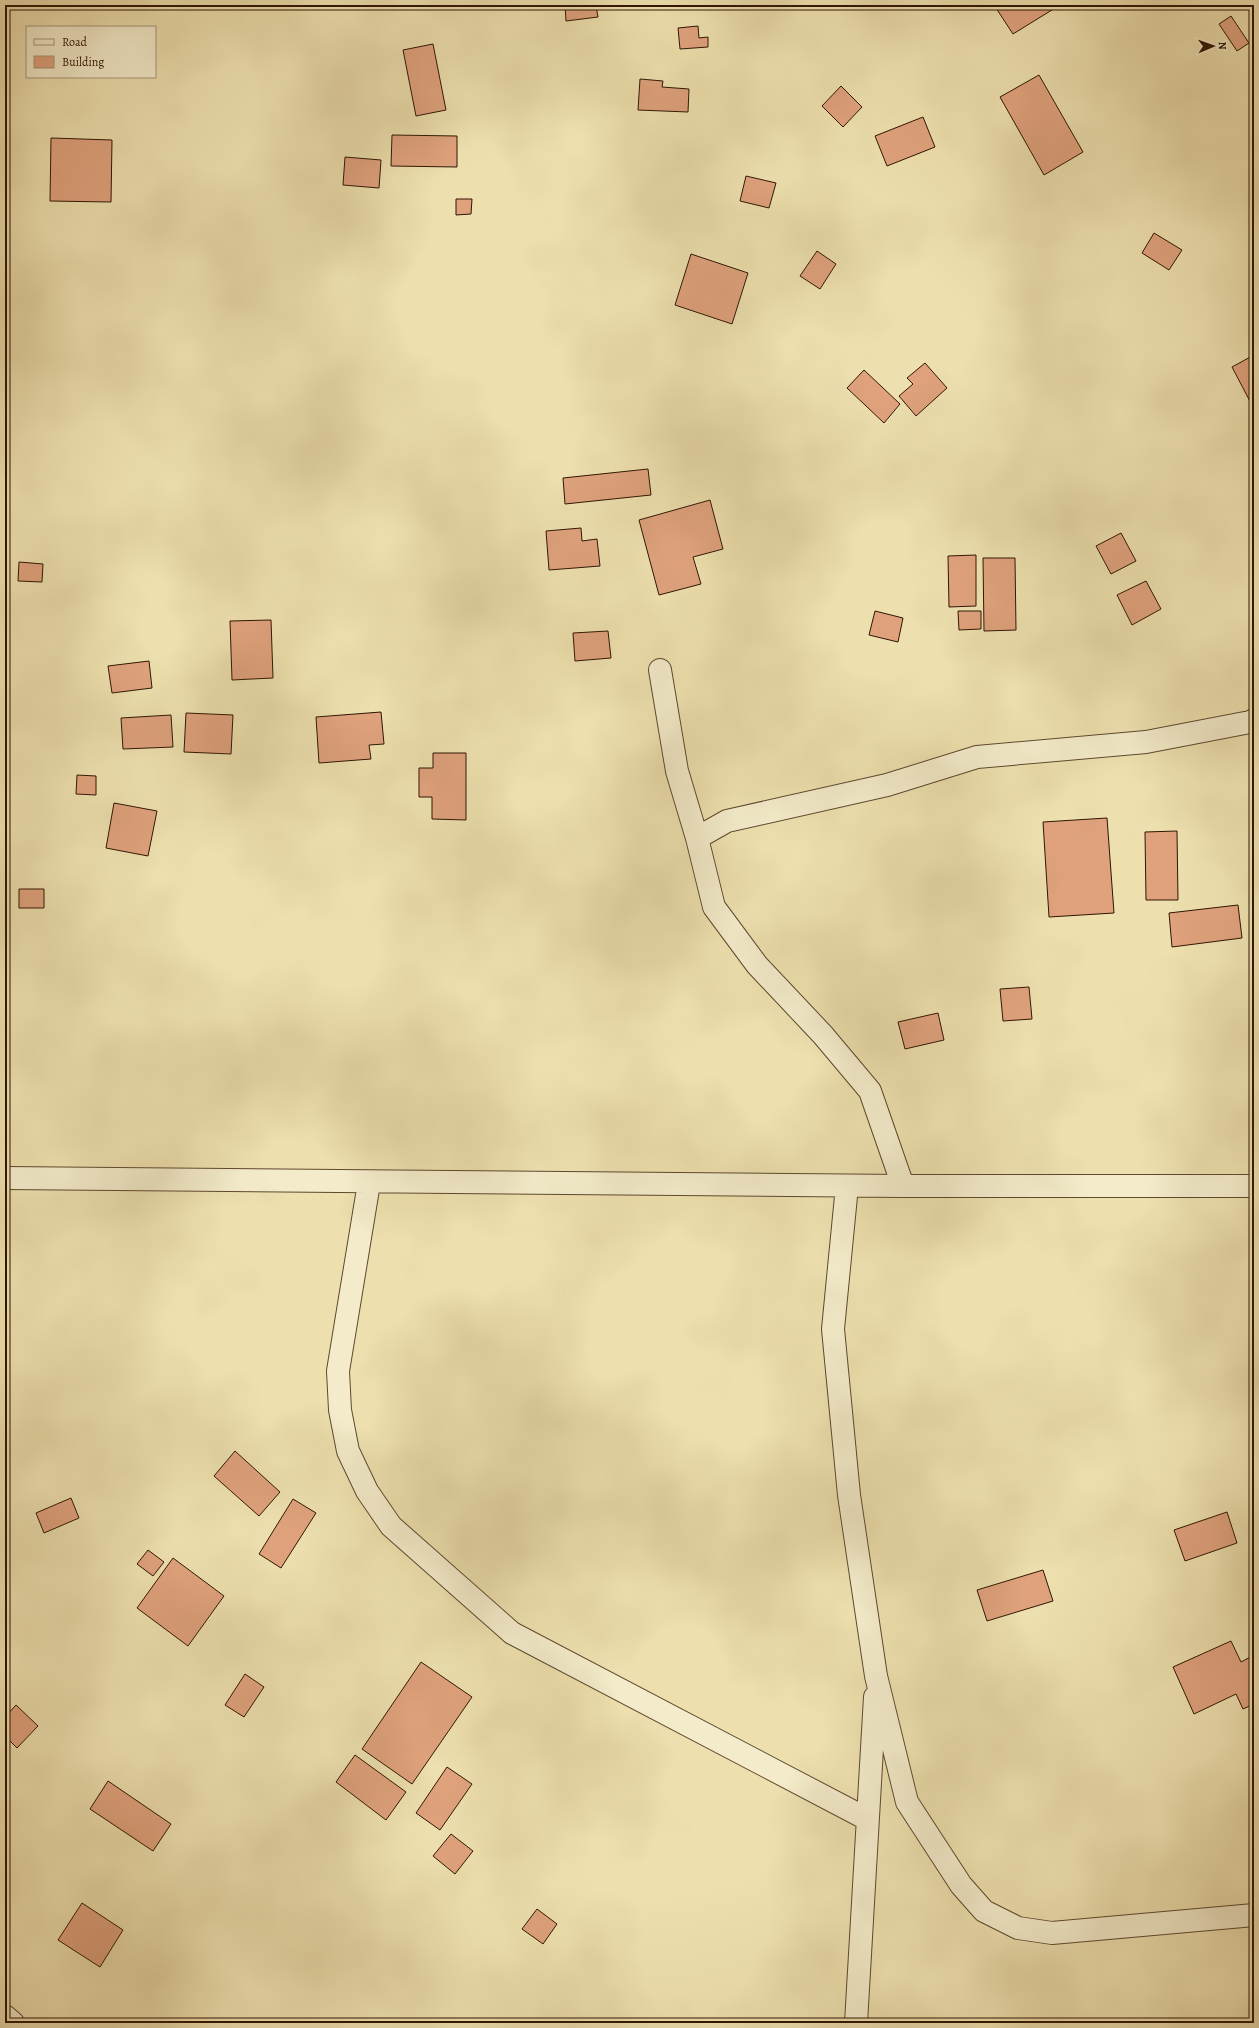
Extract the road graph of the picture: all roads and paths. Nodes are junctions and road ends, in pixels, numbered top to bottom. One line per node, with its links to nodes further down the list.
1 (660, 670): 3 (street)
2 (1254, 720): 3 (street)
3 (697, 838): 7 (street)
4 (5, 1178): 5 (street)
5 (369, 1183): 6 (street); 10 (street)
6 (847, 1186): 7 (street); 9 (street)
7 (903, 1186): 8 (street)
8 (1254, 1186)
9 (876, 1676): 10 (street); 11 (street)
10 (867, 1819): 14 (street)
11 (1254, 1915)
12 (5, 2016): 13 (street)
13 (13, 2023)
14 (856, 2023)

